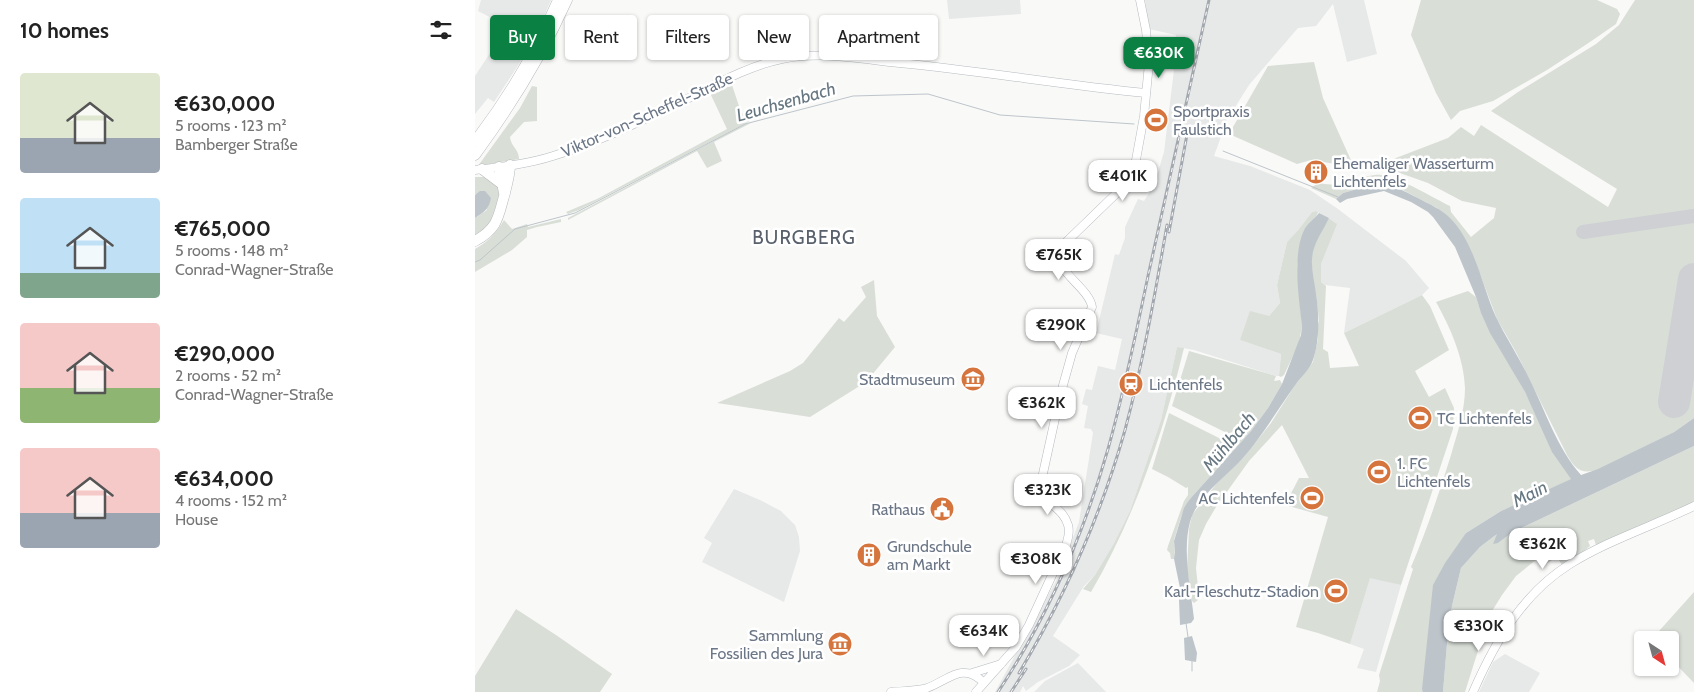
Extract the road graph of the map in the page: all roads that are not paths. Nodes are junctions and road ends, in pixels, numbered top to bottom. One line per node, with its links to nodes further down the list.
1 (558, 0): 5 (highway)
2 (567, 0): 6 (highway)
3 (1140, 0): 4 (street)
4 (1146, 93): 7 (street, Viktor-von-Scheffel-Straße); 12 (street)
5 (475, 141)
6 (475, 154)
7 (505, 166): 8 (street, Viktor-von-Scheffel-Straße); 9 (highway)
8 (478, 170): 9 (highway)
9 (503, 189): 10 (highway)
10 (475, 241)
11 (1694, 506): 17 (street)
12 (1003, 663): 13 (street); 14 (street)
13 (972, 673): 14 (street); 15 (street)
14 (984, 683): 16 (street)
15 (891, 692)
16 (976, 692)
17 (1473, 692)

